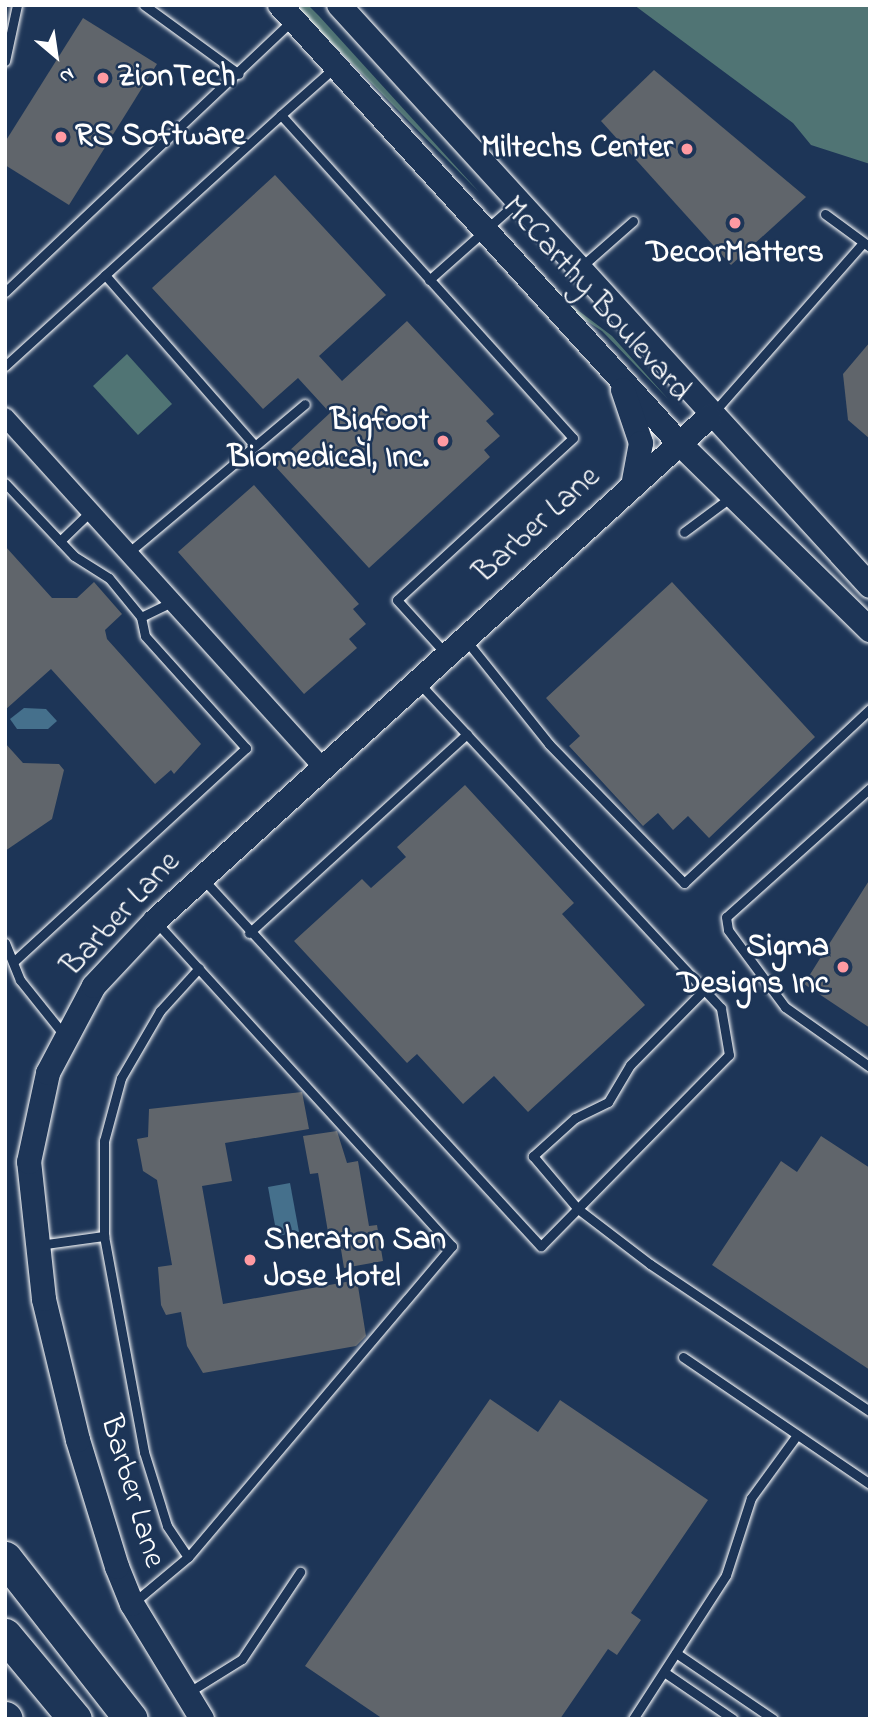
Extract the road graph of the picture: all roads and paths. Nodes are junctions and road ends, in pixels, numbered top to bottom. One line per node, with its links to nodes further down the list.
1 (17, 5): 5 (lane)
2 (144, 5): 7 (lane)
3 (339, 5): 9 (main road, McCarthy Boulevard)
4 (288, 12): 6 (main road, McCarthy Boulevard); 7 (lane)
5 (5, 61)
6 (338, 64): 8 (lane); 12 (main road, McCarthy Boulevard)
7 (239, 74): 17 (lane)
8 (281, 115): 15 (lane); 16 (lane)
9 (519, 200): 12 (lane); 14 (main road, McCarthy Boulevard)
10 (825, 215): 13 (lane)
11 (634, 222): 14 (lane)
12 (487, 229): 16 (lane); 19 (main road, McCarthy Boulevard)
13 (866, 246): 22 (lane)
14 (581, 267): 22 (main road, McCarthy Boulevard)
15 (105, 275): 18 (lane); 24 (lane)
16 (429, 280): 36 (lane)
17 (5, 292)
18 (5, 366)
19 (612, 368): 23 (main road, McCarthy Boulevard); 26 (main road)
20 (305, 404): 24 (lane)
21 (5, 417): 28 (street)
22 (709, 417): 23 (main road, Barber Lane); 32 (main road, McCarthy Boulevard)
23 (680, 444): 26 (main road, Barber Lane); 27 (main road, McCarthy Boulevard)
24 (255, 446): 31 (lane)
25 (5, 483): 30 (lane)
26 (632, 486): 36 (main road, Barber Lane)
27 (733, 496): 29 (lane); 35 (main road, McCarthy Boulevard)
28 (90, 512): 30 (lane); 31 (street)
29 (684, 533)
30 (60, 541): 34 (lane)
31 (127, 554): 33 (street)
32 (870, 586)
33 (170, 603): 34 (lane); 40 (street)
34 (141, 617): 46 (lane)
35 (870, 630)
36 (455, 646): 37 (main road, Barber Lane); 38 (lane)
37 (417, 680): 39 (lane); 40 (main road, Barber Lane)
38 (870, 709)
39 (467, 734): 44 (lane); 48 (lane)
40 (323, 766): 42 (main road, Barber Lane)
41 (870, 788): 50 (lane)
42 (202, 877): 43 (main road, Barber Lane); 44 (lane)
43 (155, 921): 47 (lane); 49 (main road, Barber Lane)
44 (249, 933): 51 (lane)
45 (5, 943): 46 (lane)
46 (13, 962): 49 (lane)
47 (199, 968): 52 (lane); 59 (lane)
48 (704, 990): 51 (lane); 51 (lane)
49 (65, 1037): 53 (main road, Barber Lane)
50 (870, 1067)
51 (578, 1209): 55 (lane)
52 (104, 1236): 53 (lane); 59 (lane)
53 (37, 1245): 62 (main road, Barber Lane)
54 (683, 1357): 56 (lane)
55 (870, 1411)
56 (797, 1435): 57 (lane); 65 (lane)
57 (870, 1484)
58 (5, 1529): 63 (highway)
59 (188, 1557): 62 (lane)
60 (5, 1558): 63 (highway)
61 (300, 1572): 67 (lane)
62 (132, 1604): 67 (main road, Barber Lane)
63 (54, 1617): 69 (highway)
64 (5, 1635): 68 (highway)
65 (676, 1653): 66 (lane); 73 (lane)
66 (664, 1672): 71 (lane); 72 (lane)
67 (185, 1695): 70 (main road, Barber Lane)
68 (75, 1719)
69 (131, 1719)
70 (202, 1719)
71 (633, 1719)
72 (733, 1719)
73 (773, 1719)

